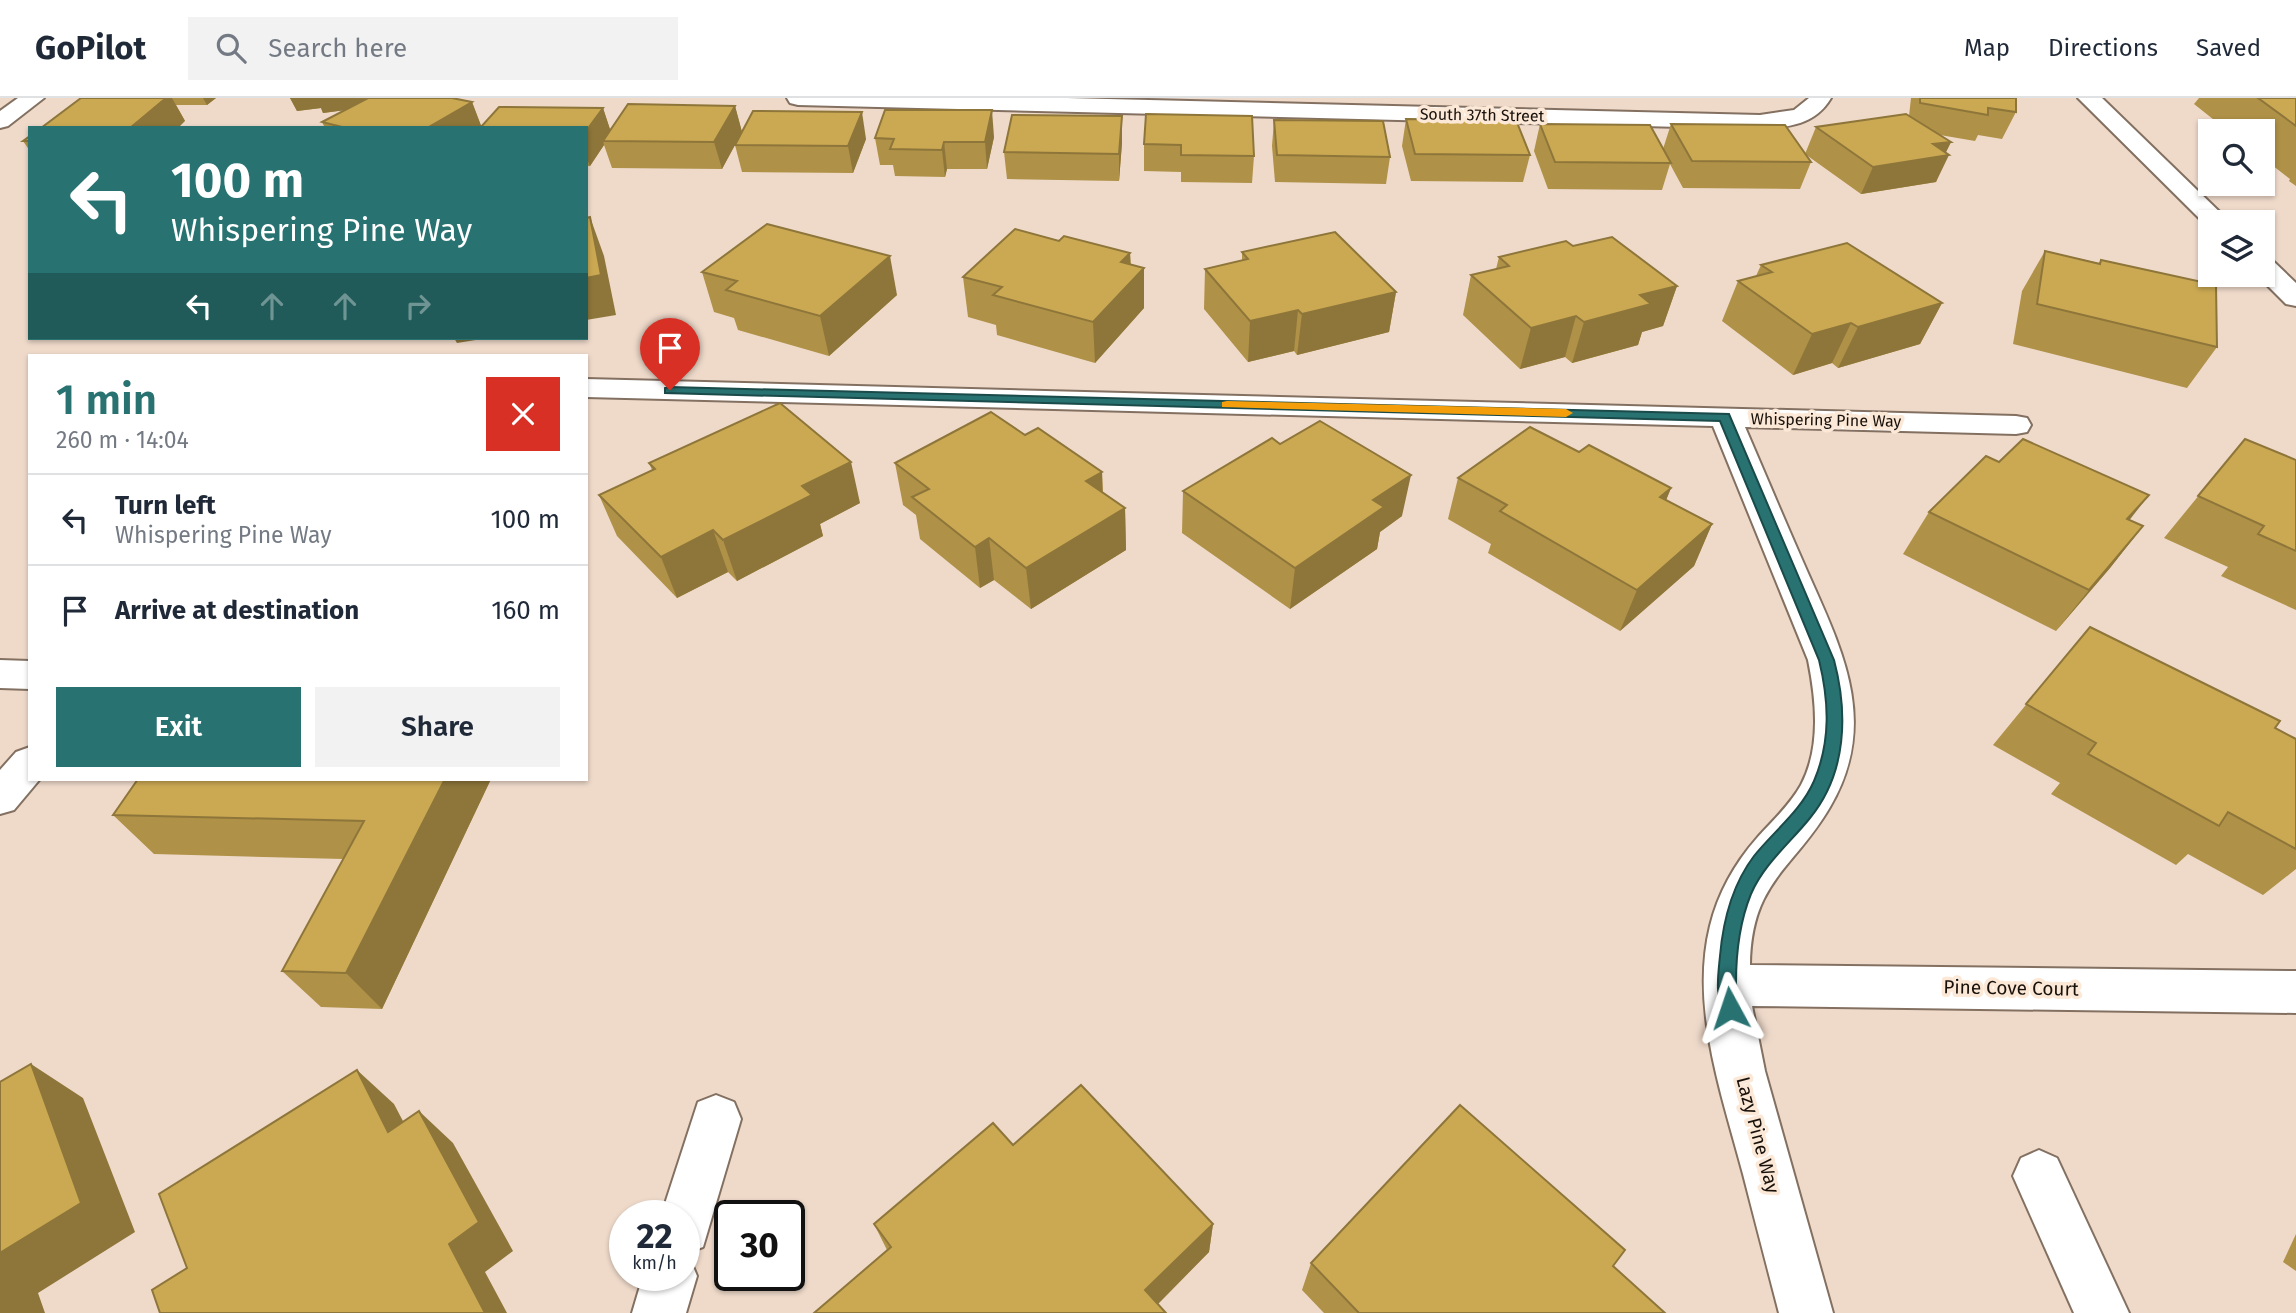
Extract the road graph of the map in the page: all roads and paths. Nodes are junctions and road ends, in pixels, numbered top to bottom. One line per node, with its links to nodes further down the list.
1 (33, 98): 5 (street)
2 (798, 98): 3 (street, South 37th Street)
3 (1821, 98)
4 (2089, 98): 6 (street)
5 (0, 121)
6 (2205, 210)
7 (2275, 278): 8 (street)
8 (2296, 298)
9 (588, 388): 10 (street, Whispering Pine Way)
10 (1725, 417): 11 (street, Whispering Pine Way); 16 (street, Lazy Pine Way)
11 (2016, 425)
12 (0, 674): 13 (street)
13 (28, 675)
14 (28, 764): 15 (street)
15 (0, 798)
16 (1726, 985): 17 (street, Pine Cove Court); 23 (street, Lazy Pine Way)
17 (2296, 992)
18 (716, 1119): 20 (street)
19 (2039, 1176): 24 (street)
20 (692, 1200)
21 (666, 1291): 22 (street)
22 (659, 1313)
23 (1807, 1313)
24 (2102, 1313)

